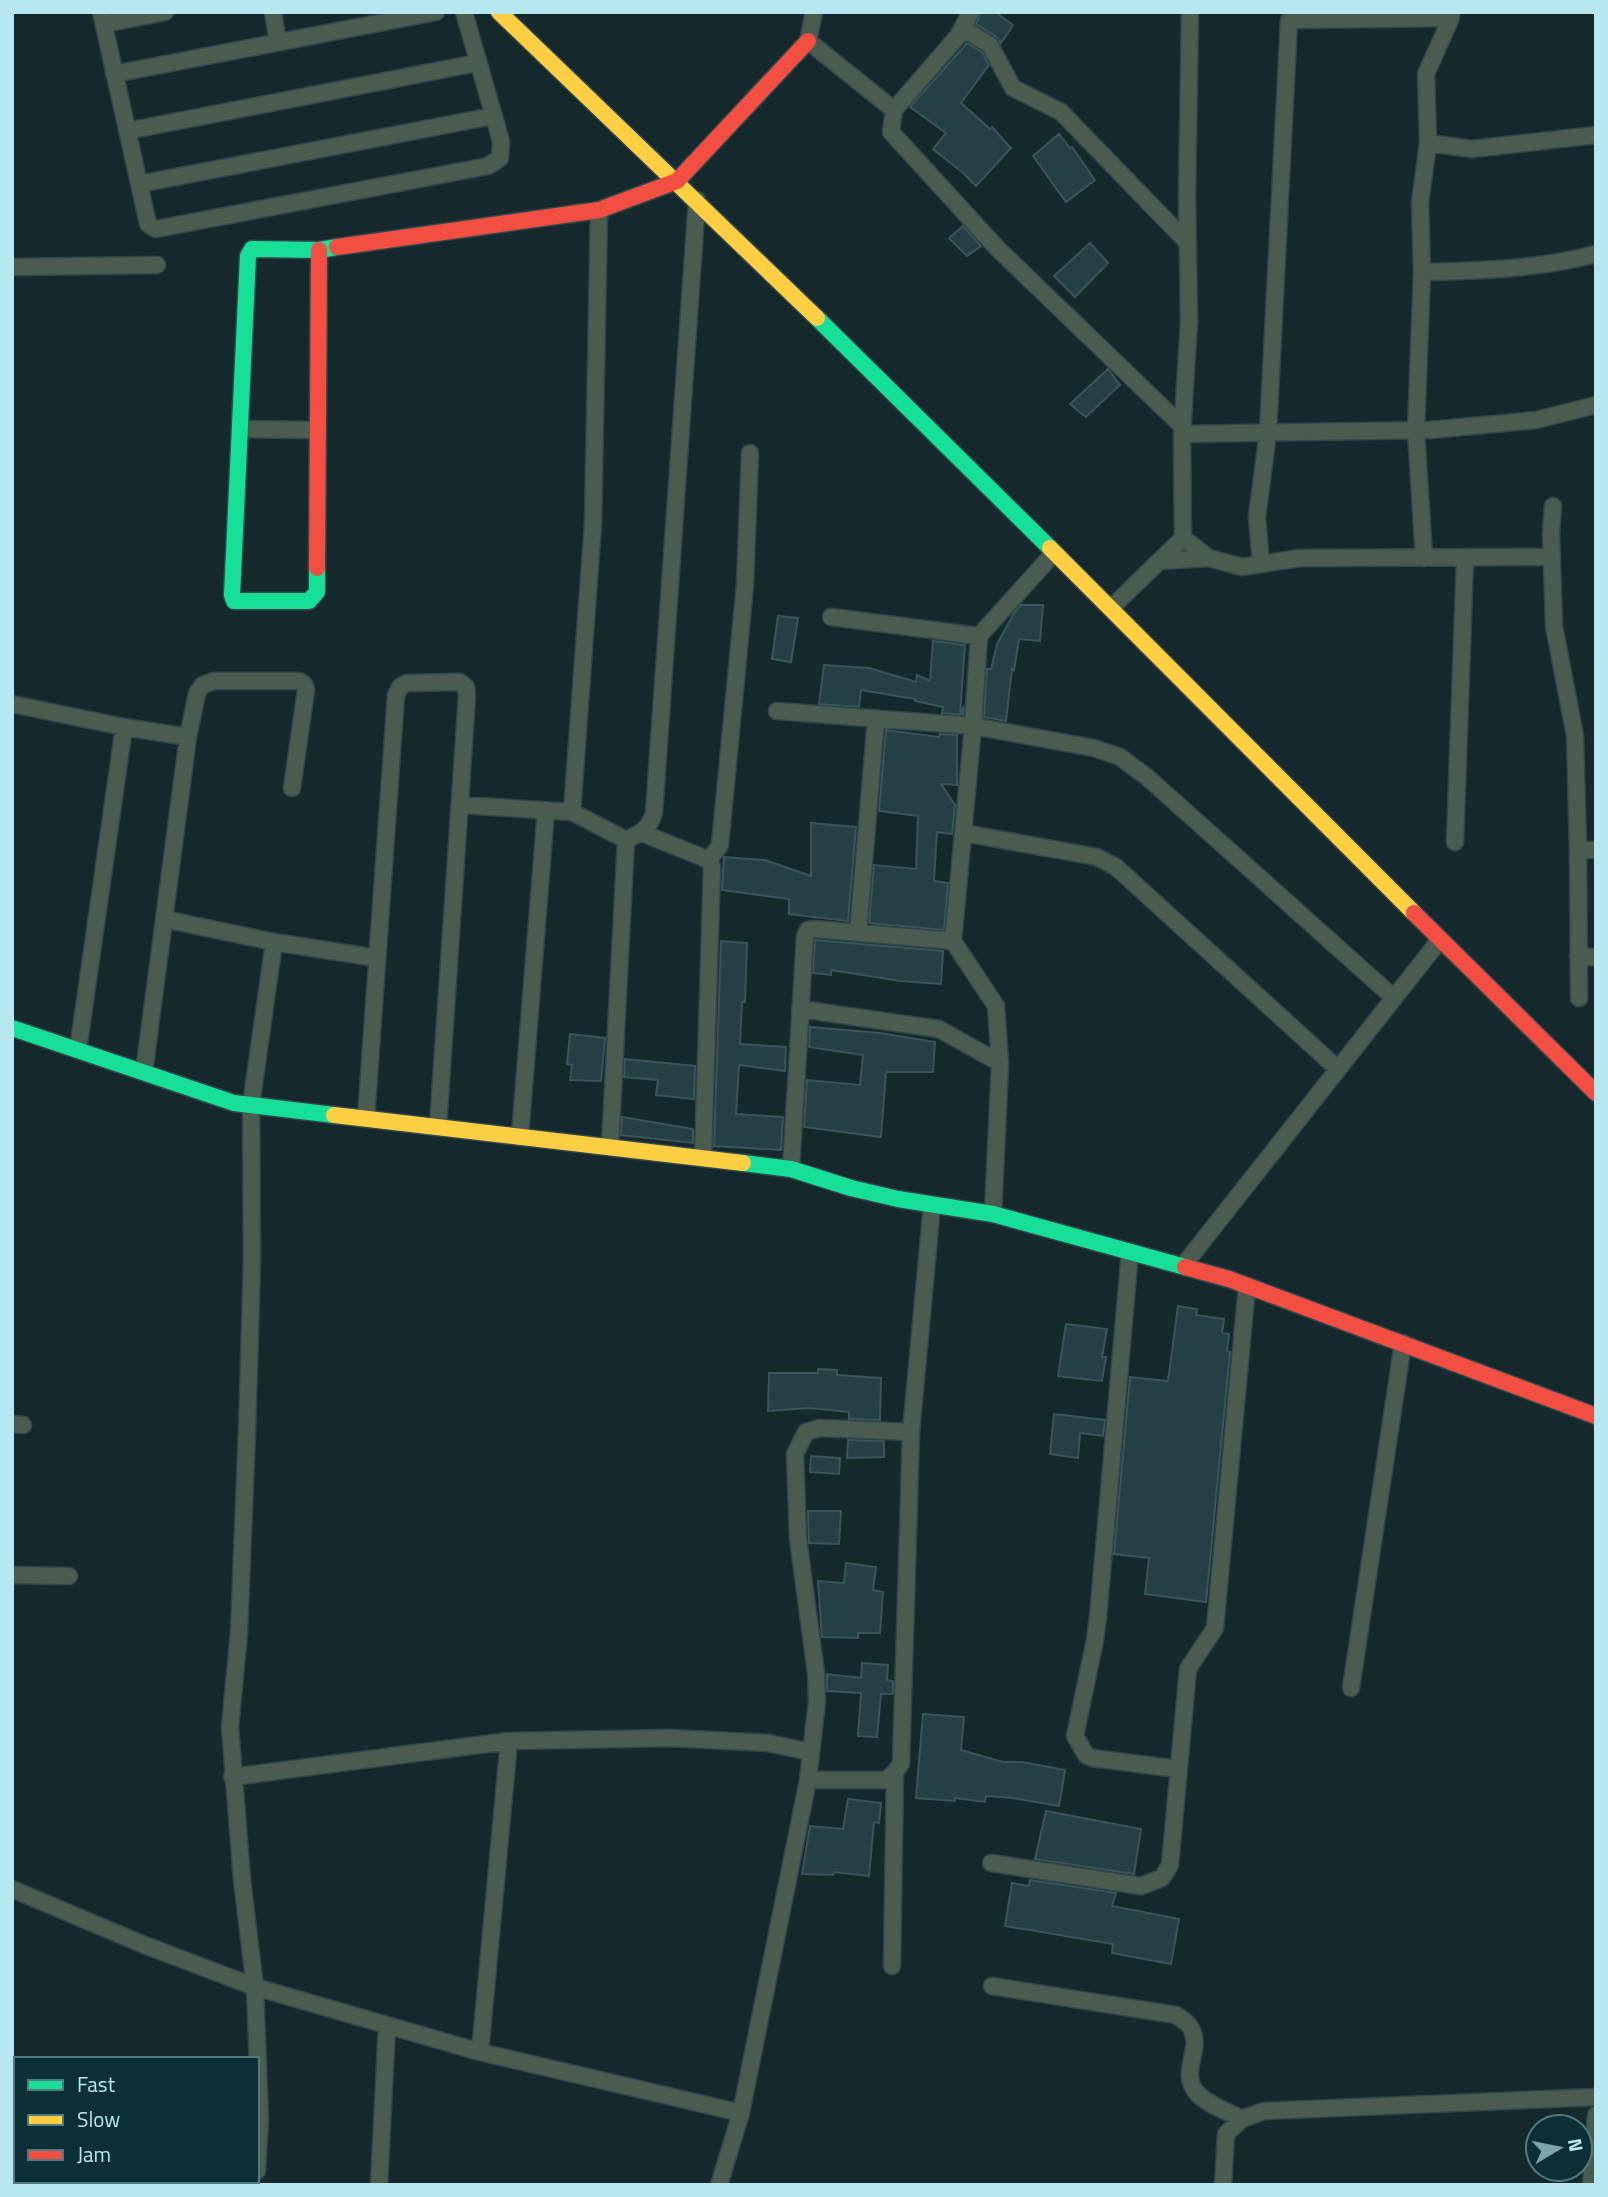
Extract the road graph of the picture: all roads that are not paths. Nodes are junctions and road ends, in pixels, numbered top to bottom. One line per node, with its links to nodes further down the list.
1 (164, 12): 10 (street)
2 (273, 12): 13 (street)
3 (436, 12): 13 (street)
4 (464, 12): 14 (street)
5 (499, 12): 21 (main road)
6 (814, 12): 12 (street)
7 (971, 12): 11 (street)
8 (1190, 12): 25 (street)
9 (1451, 15): 20 (street); 36 (street)
10 (102, 18): 15 (street)
11 (958, 36): 16 (street); 25 (street)
12 (807, 41): 16 (street); 21 (main road)
13 (278, 42): 15 (street)
14 (477, 62): 17 (street); 18 (street)
15 (114, 74): 18 (street)
16 (894, 110): 34 (street)
17 (493, 116): 22 (street); 22 (street)
18 (127, 131): 22 (street)
19 (1596, 135): 20 (street)
20 (1427, 143): 30 (street)
21 (677, 181): 23 (main road); 24 (main road)
22 (139, 184)
23 (697, 200): 40 (main road); 61 (street)
24 (599, 210): 26 (main road); 59 (street)
25 (1188, 243): 34 (street)
26 (319, 250): 32 (main road); 33 (main road)
27 (1596, 254): 30 (street)
28 (157, 265): 29 (street)
29 (12, 267)
30 (1422, 272): 35 (street)
31 (1596, 405): 35 (street)
32 (241, 429): 33 (street); 33 (main road)
33 (318, 430)
34 (1183, 430): 36 (street); 39 (street)
35 (1416, 430): 36 (street); 43 (street)
36 (1268, 432): 46 (street)
37 (750, 453): 65 (street)
38 (1553, 506): 41 (street)
39 (1183, 538): 42 (street); 45 (street)
40 (1054, 553): 47 (main road); 49 (street)
41 (1552, 557): 44 (street); 63 (street)
42 (1209, 558): 45 (street); 46 (street)
43 (1424, 558): 44 (street); 46 (street)
44 (1465, 558): 62 (street)
45 (1160, 561): 47 (street)
46 (1261, 564)
47 (1111, 608): 69 (main road)
48 (831, 617): 49 (street)
49 (979, 636): 53 (street)
50 (12, 704): 54 (street)
51 (777, 711): 52 (street)
52 (876, 719): 53 (street); 67 (street)
53 (973, 726): 60 (street); 74 (street)
54 (124, 727): 55 (street); 78 (street)
55 (188, 737): 56 (street); 66 (street)
56 (292, 788)
57 (461, 805): 58 (street); 73 (street); 85 (street)
58 (546, 810): 59 (street); 86 (street)
59 (572, 813): 61 (street)
60 (964, 833): 68 (street); 80 (street)
61 (634, 837): 65 (street); 87 (street)
62 (1455, 842)
63 (1578, 850): 64 (street); 71 (street)
64 (1596, 850)
65 (709, 860): 88 (street)
66 (164, 919): 70 (street); 81 (street)
67 (858, 933): 68 (street); 76 (street)
68 (953, 941): 79 (street)
69 (1440, 941): 74 (street); 82 (main road)
70 (274, 942): 73 (street); 83 (street)
71 (1578, 956): 72 (street); 75 (street)
72 (1596, 957)
73 (377, 958): 84 (street)
74 (1394, 998): 80 (street)
75 (1579, 998)
76 (800, 1009): 79 (street); 89 (street)
77 (12, 1028): 78 (main road)
78 (78, 1050): 81 (main road)
79 (1000, 1063): 91 (street)
80 (1338, 1069): 93 (street)
81 (144, 1072): 83 (main road)
82 (1596, 1094)
83 (251, 1105): 84 (main road); 105 (street)
84 (366, 1118): 85 (main road)
85 (438, 1126): 86 (main road)
86 (520, 1136): 87 (main road)
87 (610, 1147): 88 (main road)
88 (703, 1158): 89 (main road)
89 (791, 1169): 90 (main road)
90 (932, 1205): 91 (main road); 97 (street)
91 (993, 1214): 92 (main road)
92 (1130, 1252): 93 (main road); 103 (street)
93 (1183, 1266): 94 (main road)
94 (1247, 1286): 95 (main road); 103 (street)
95 (1403, 1343): 96 (main road); 100 (street)
96 (1596, 1416)
97 (911, 1432): 102 (street); 104 (street)
98 (12, 1575): 99 (street)
99 (69, 1576)
100 (1351, 1688)
101 (509, 1741): 102 (street); 105 (street); 113 (street)
102 (810, 1752): 106 (street)
103 (1178, 1769): 107 (street)
104 (895, 1772): 106 (street); 109 (street)
105 (232, 1777): 111 (street)
106 (808, 1780): 117 (street)
107 (991, 1863)
108 (12, 1889): 111 (street)
109 (892, 1966)
110 (992, 1986): 119 (street)
111 (255, 1987): 112 (street); 114 (street)
112 (387, 2025): 113 (street); 122 (street)
113 (480, 2052): 117 (street)
114 (258, 2057)
115 (259, 2094): 120 (street)
116 (1596, 2097): 119 (street)
117 (741, 2113): 123 (street)
118 (1596, 2115): 121 (street)
119 (1242, 2119): 124 (street)
120 (259, 2137)
121 (1594, 2162)
122 (379, 2185)
123 (719, 2185)
124 (1223, 2185)

